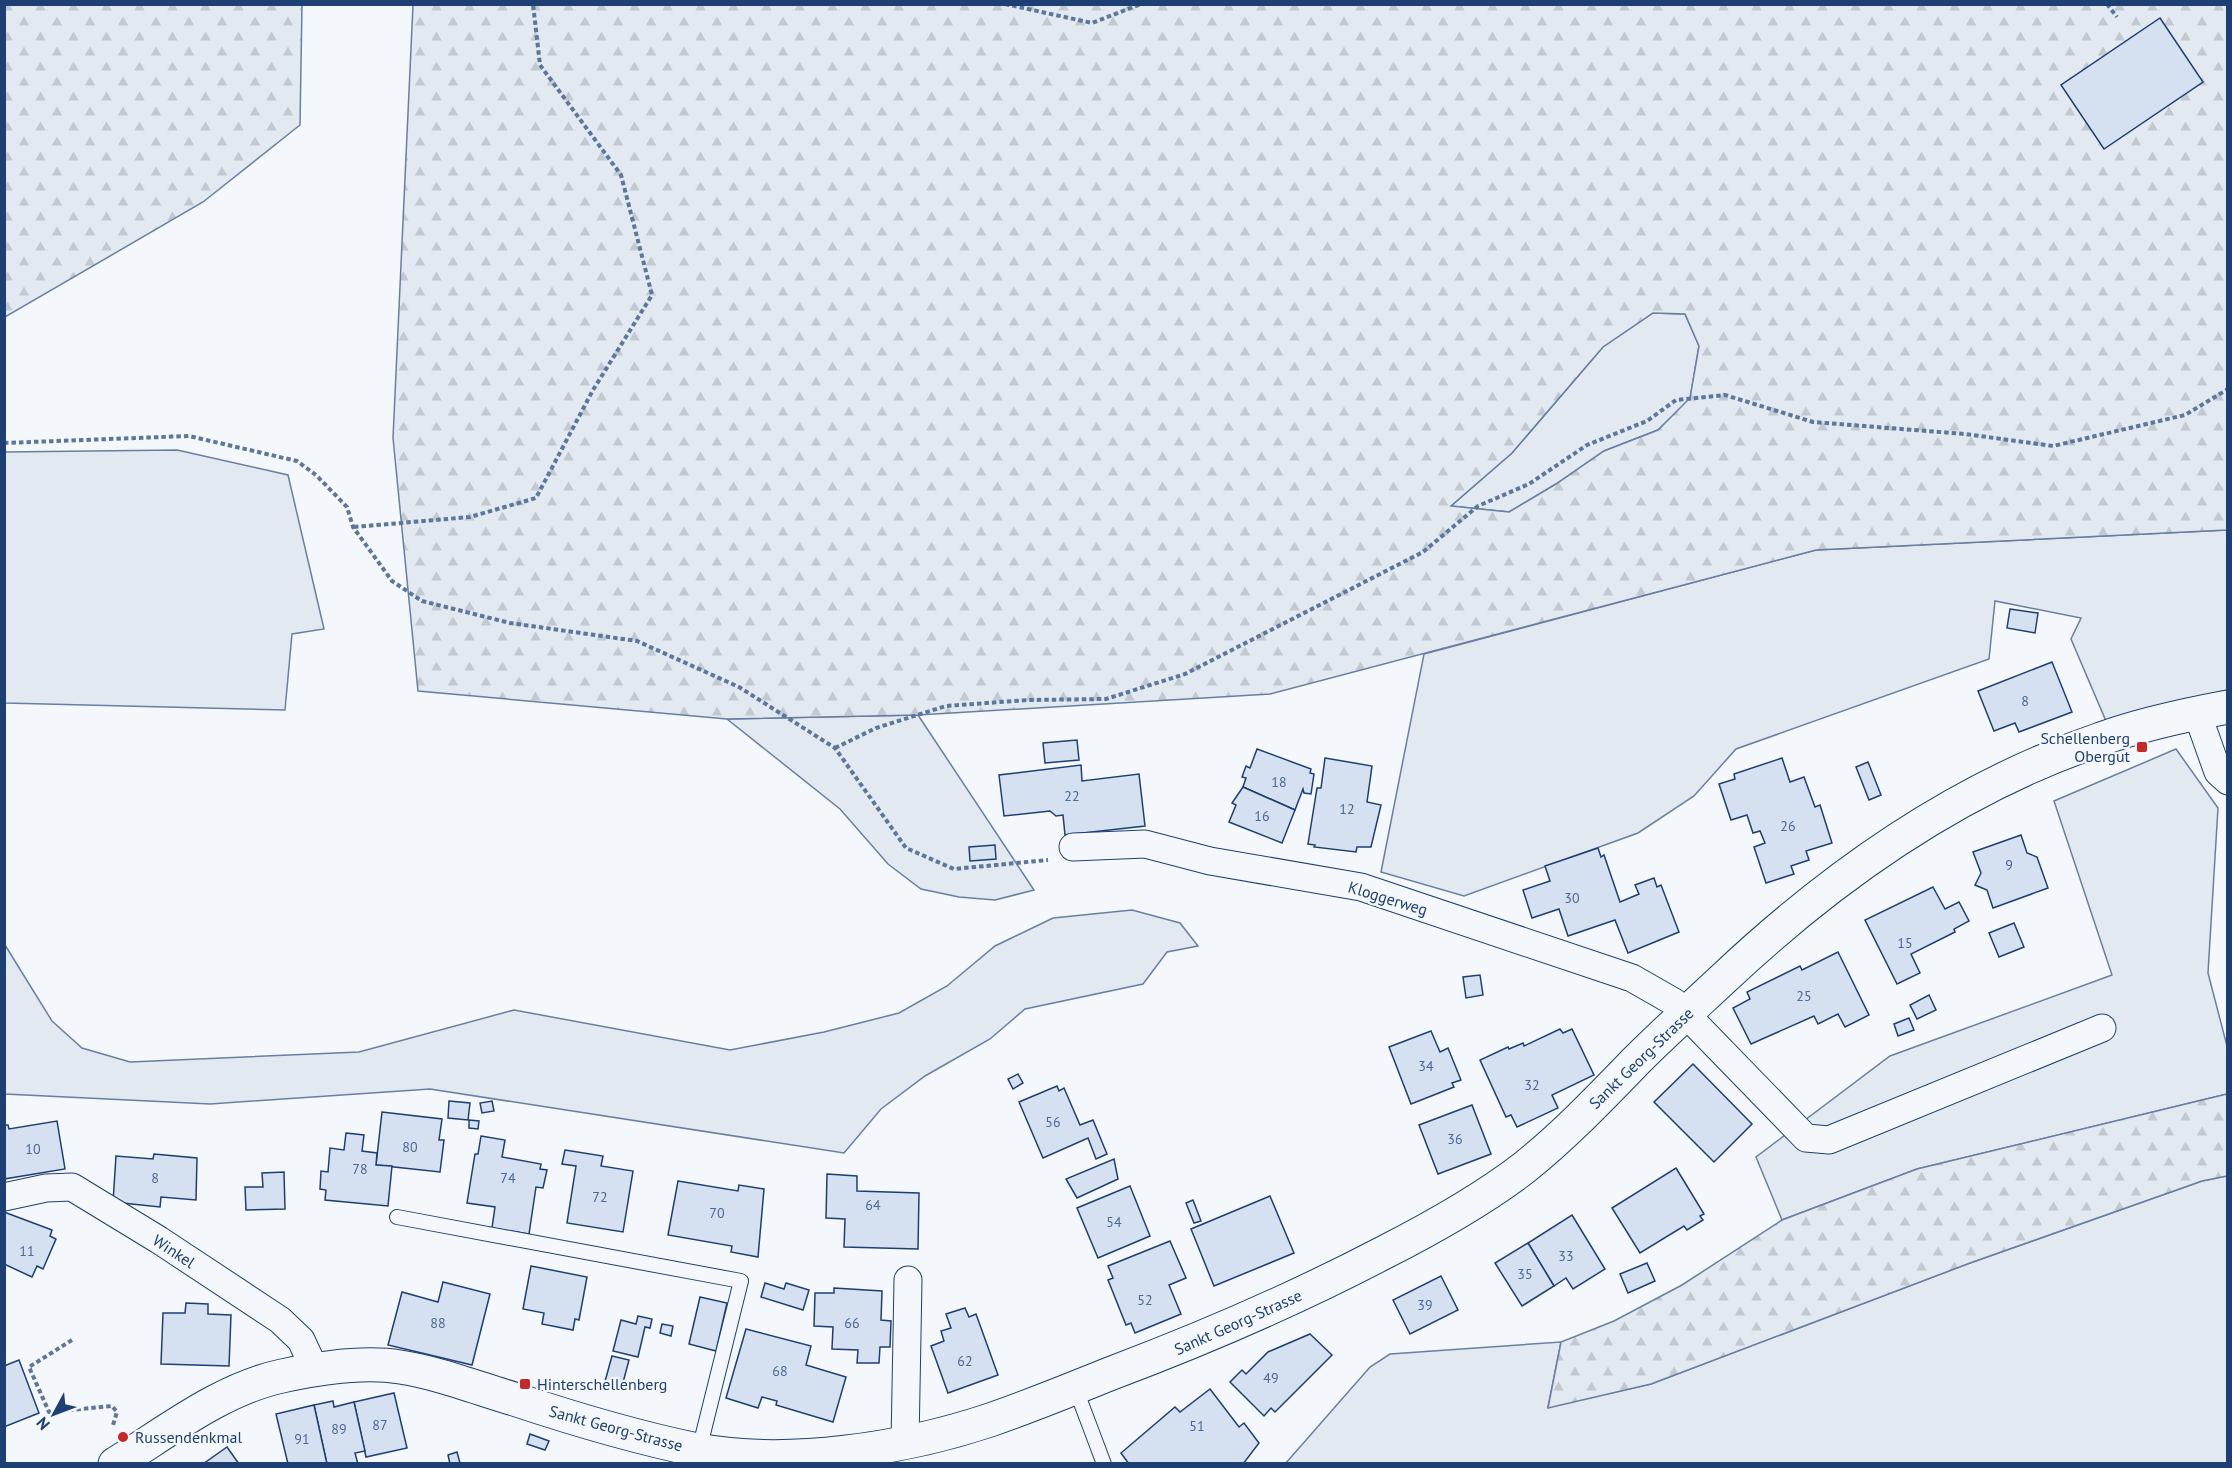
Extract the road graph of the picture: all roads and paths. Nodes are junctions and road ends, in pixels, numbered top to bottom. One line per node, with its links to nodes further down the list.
1 (533, 4): 8 (path)
2 (1005, 4): 3 (path)
3 (1141, 4)
4 (2107, 4): 5 (path)
5 (2117, 16)
6 (2228, 389): 10 (path)
7 (4, 443): 8 (path)
8 (353, 527): 10 (path)
9 (2212, 710): 11 (street); 13 (street, Sankt Georg-Strasse)
10 (835, 748): 12 (path)
11 (2228, 781)
12 (1073, 847): 13 (street, Kloggerweg)
13 (1685, 1014): 14 (street, Kloggerweg); 20 (street, Sankt Georg-Strasse)
14 (2102, 1028)
15 (4, 1197): 19 (street, Winkel)
16 (397, 1217): 23 (lane)
17 (908, 1280): 22 (street)
18 (72, 1340): 21 (path)
19 (315, 1370): 23 (street, Sankt Georg-Strasse); 25 (street, Sankt Georg-Strasse)
20 (1075, 1387): 22 (street, Sankt Georg-Strasse); 26 (lane)
21 (106, 1432)
22 (905, 1443): 24 (street, Sankt Georg-Strasse)
23 (699, 1450): 24 (street, Sankt Georg-Strasse)
24 (863, 1456)
25 (115, 1464)
26 (1104, 1464)

